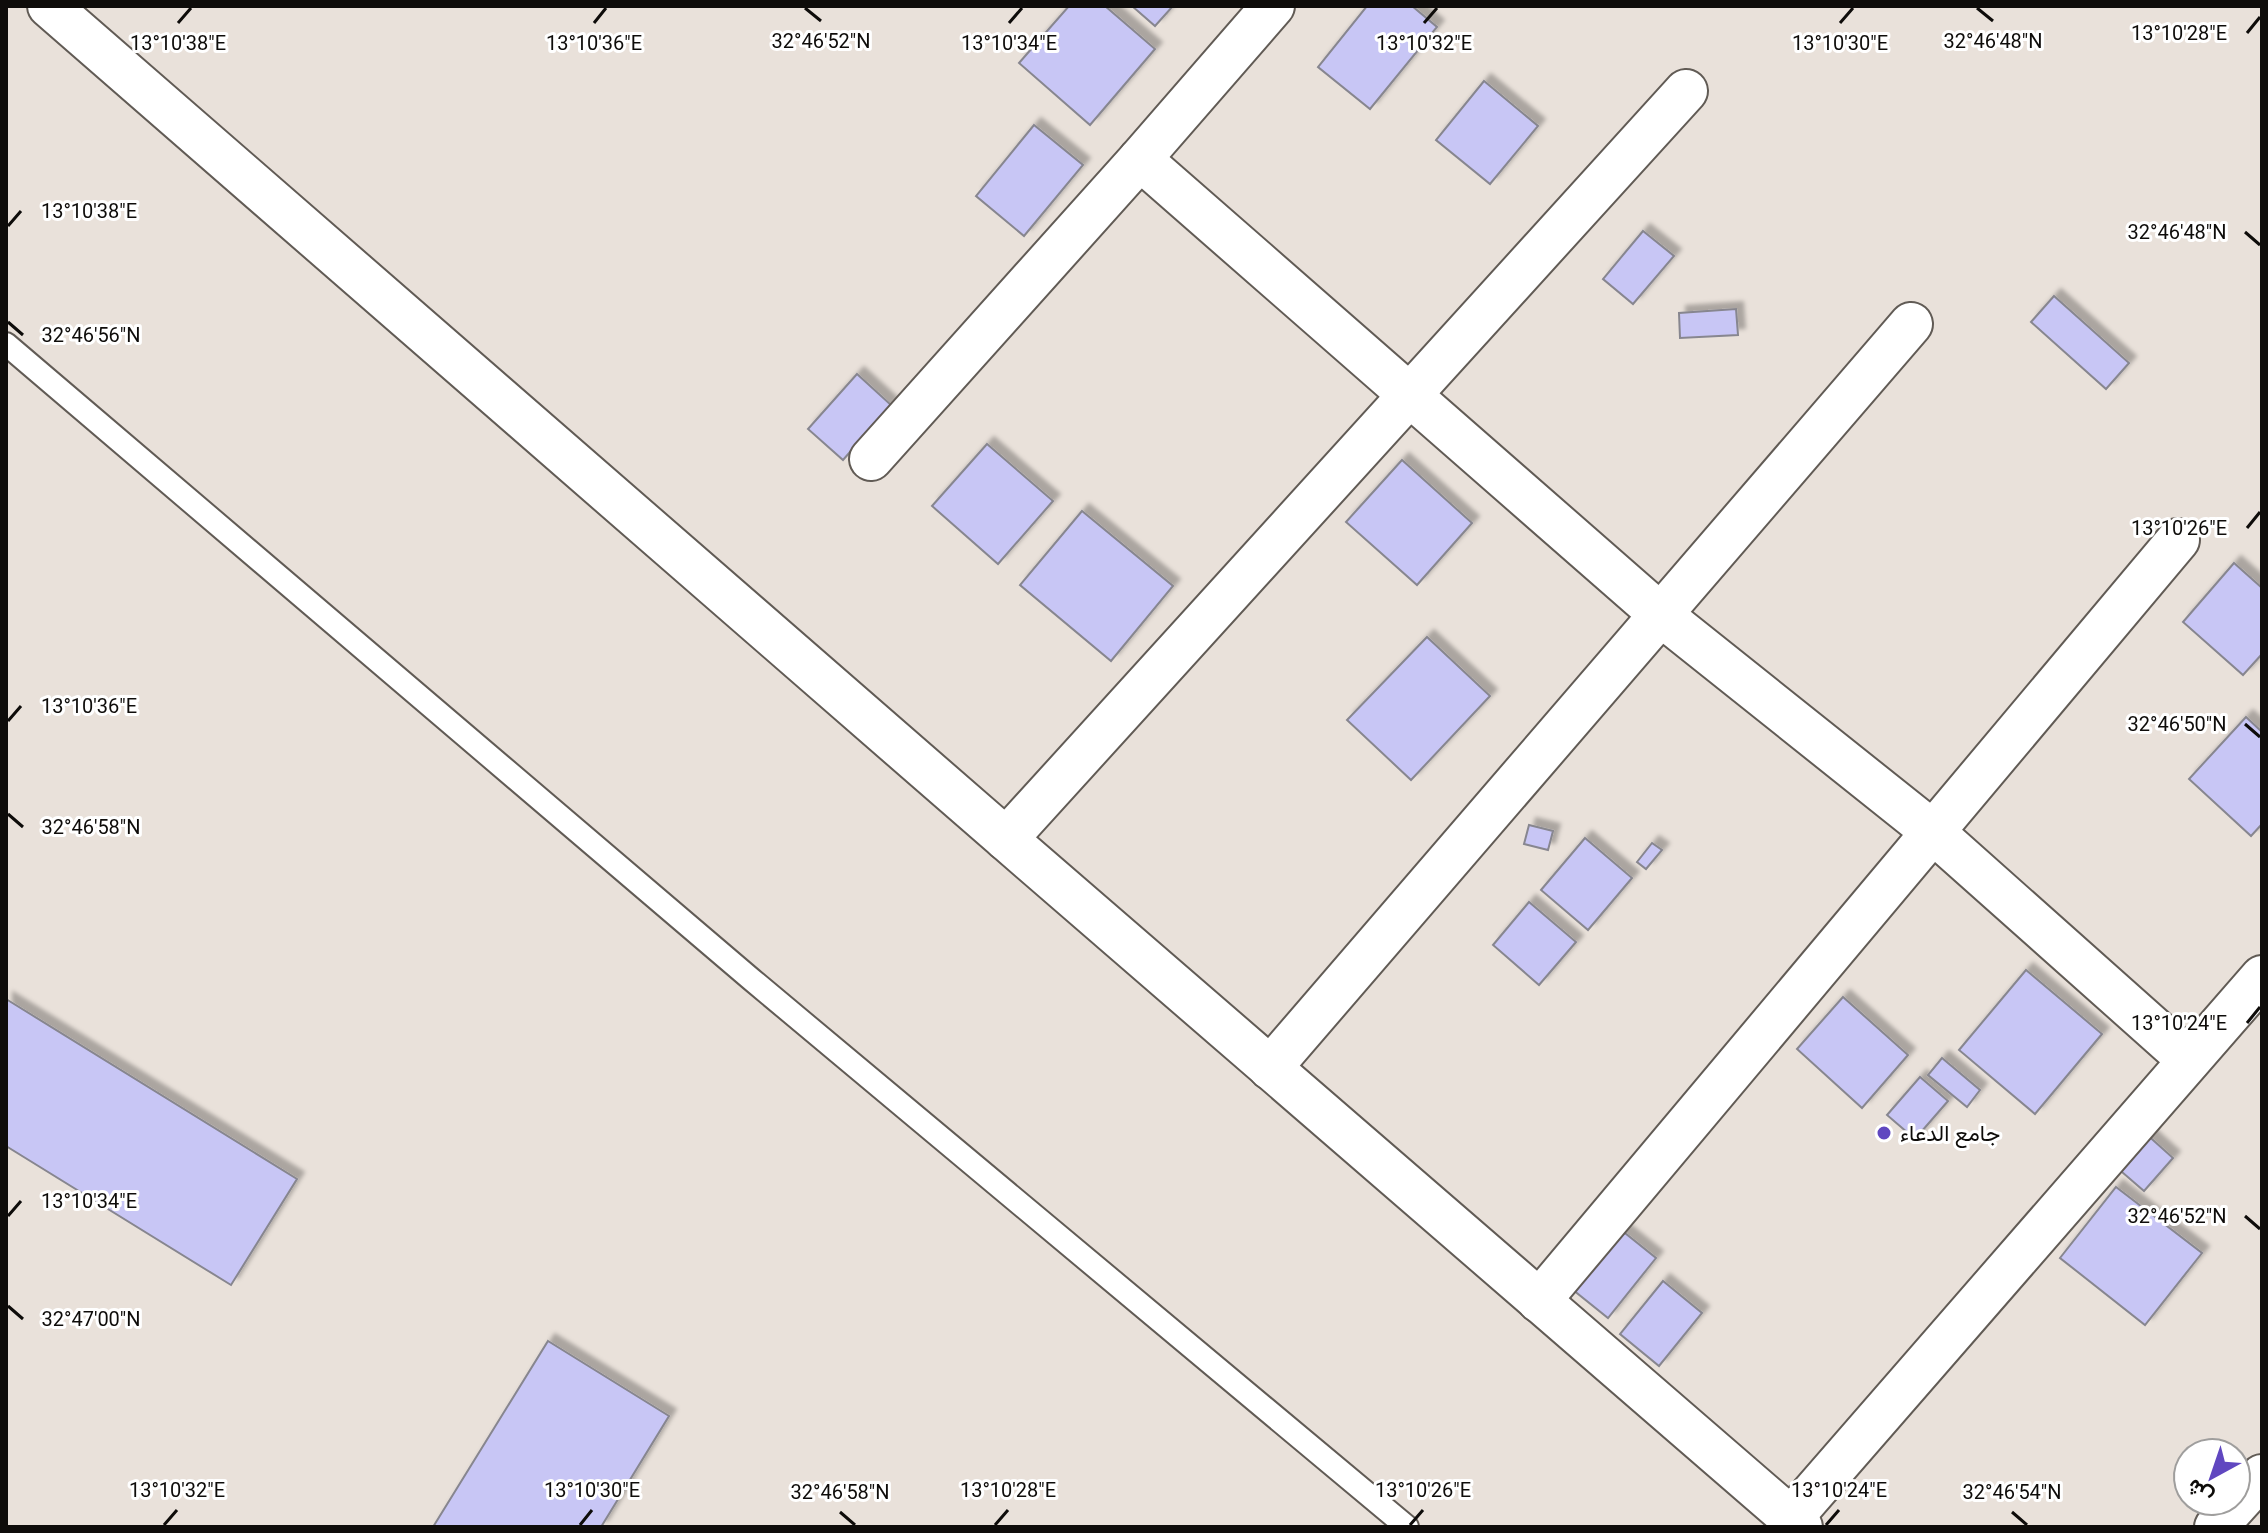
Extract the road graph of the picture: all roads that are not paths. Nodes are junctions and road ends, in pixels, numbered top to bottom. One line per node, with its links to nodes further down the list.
1 (49, 6): 12 (street)
2 (1273, 6): 4 (street)
3 (1686, 91): 7 (street)
4 (1140, 159): 7 (street); 8 (street)
5 (1911, 324): 10 (street)
6 (6, 344): 19 (lane)
7 (1410, 395): 10 (street); 12 (street)
8 (871, 459)
9 (2178, 540): 11 (street)
10 (1661, 615): 11 (street); 15 (street)
11 (1933, 832): 14 (street); 16 (street)
12 (1006, 839): 15 (street)
13 (2262, 977): 14 (street)
14 (2189, 1060): 18 (street)
15 (1270, 1068): 16 (street)
16 (1539, 1301): 18 (street)
17 (2262, 1476): 20 (street)
18 (1796, 1522)
19 (1407, 1527)
20 (2216, 1527)

